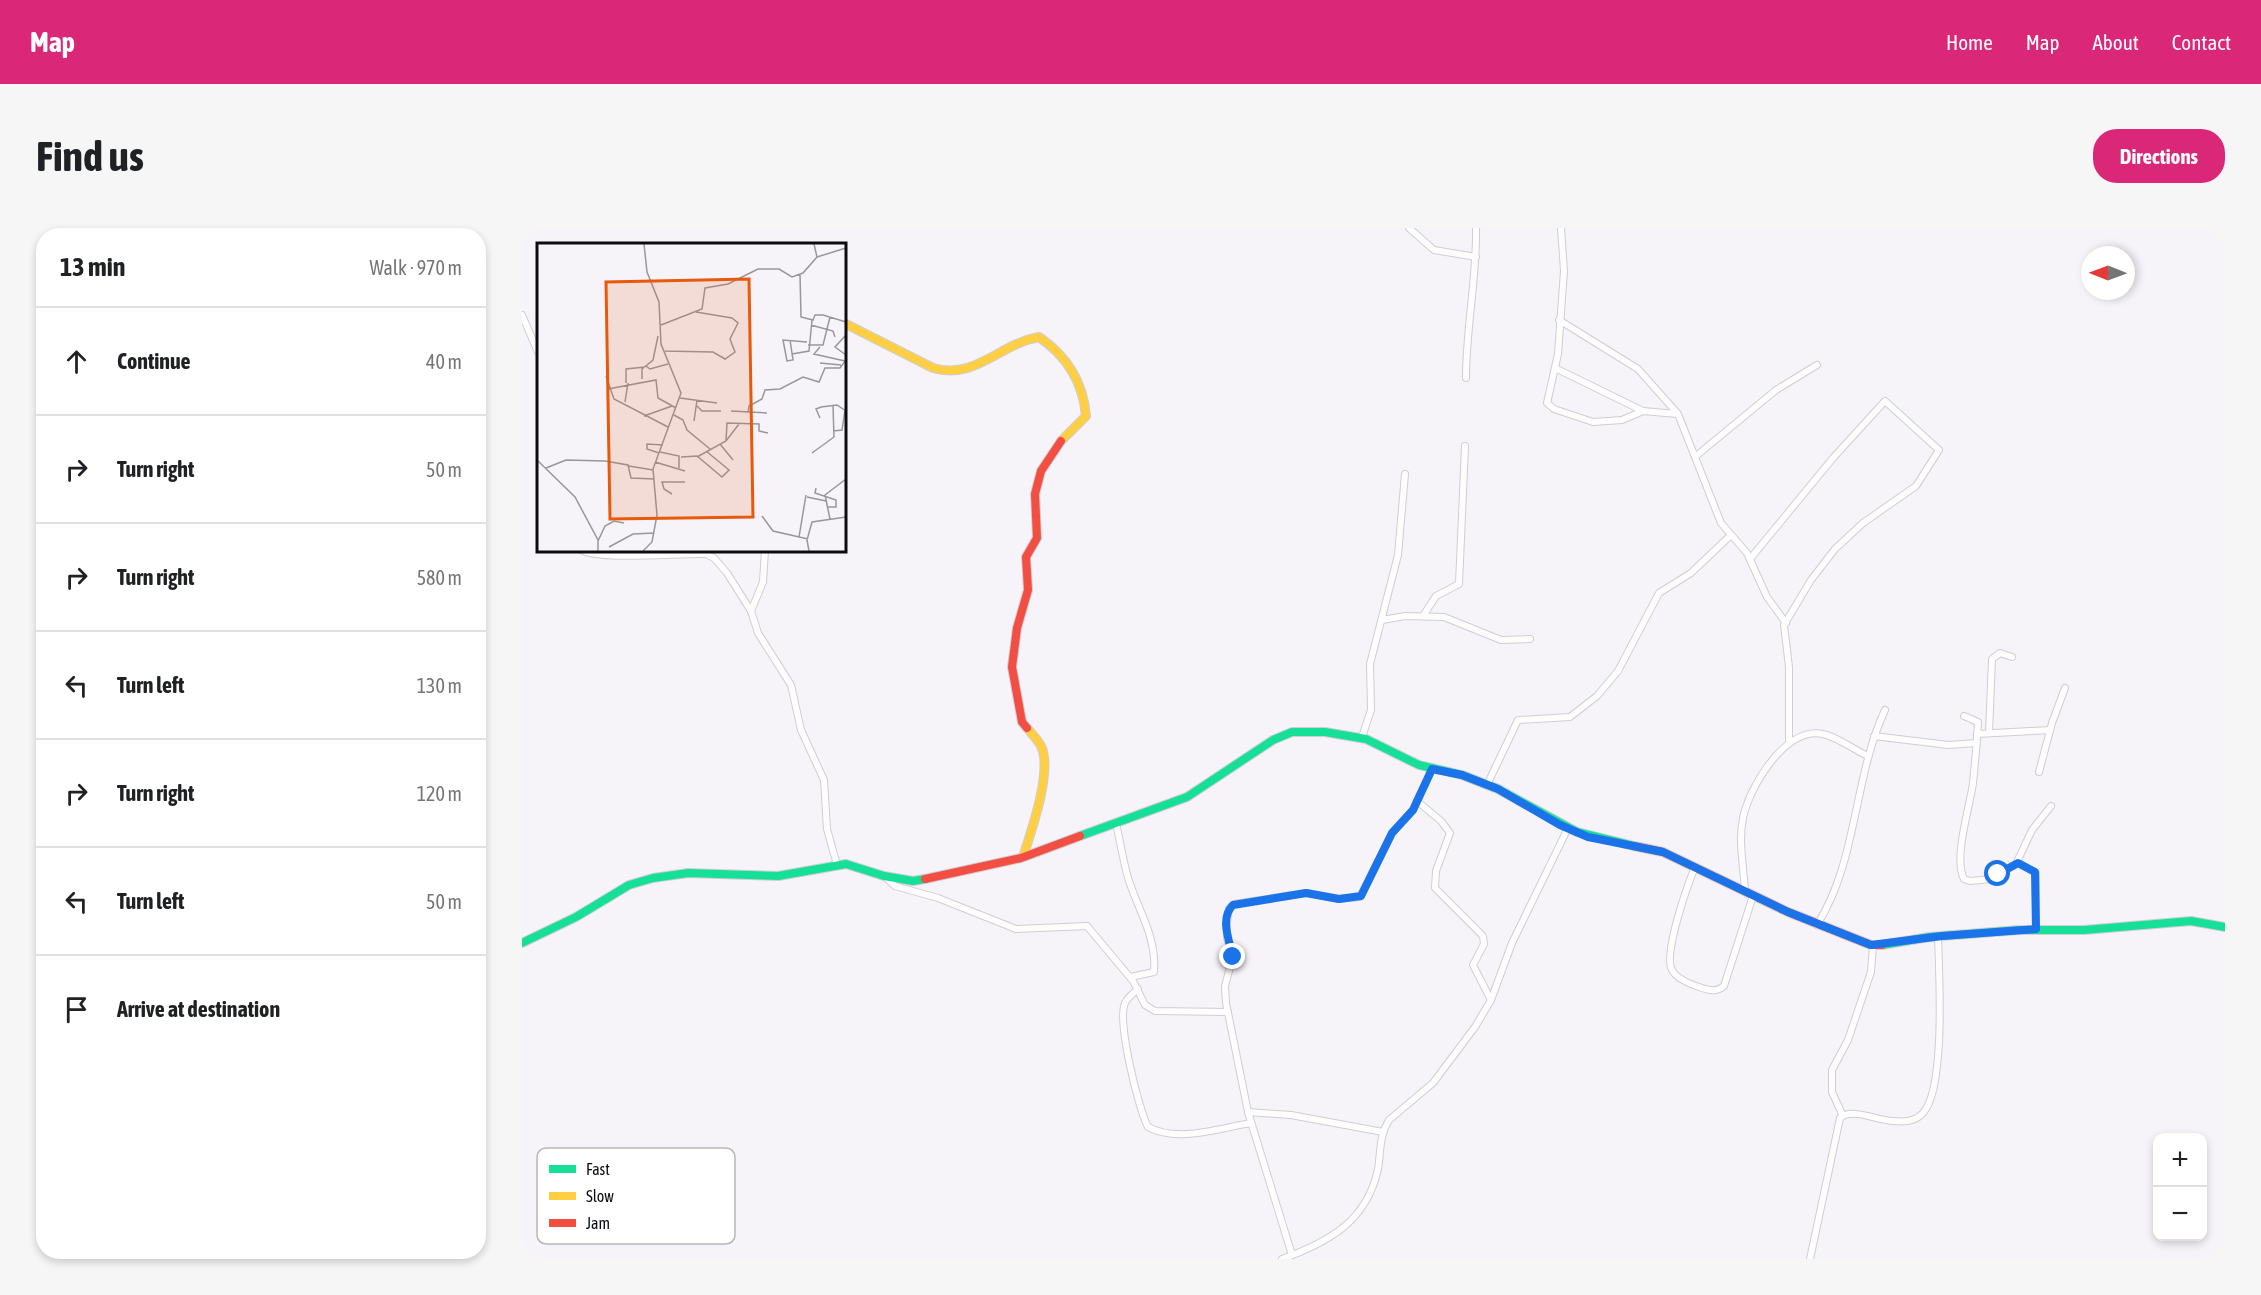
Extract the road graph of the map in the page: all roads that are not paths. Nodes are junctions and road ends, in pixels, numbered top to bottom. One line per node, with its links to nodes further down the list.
1 (1409, 228): 4 (street)
2 (1476, 228): 4 (street)
3 (1561, 228): 6 (street)
4 (1476, 257): 11 (street)
5 (522, 315): 8 (street)
6 (1559, 320): 10 (street); 13 (street)
7 (846, 324): 45 (street)
8 (537, 350)
9 (1817, 365): 15 (street)
10 (1555, 368): 12 (street); 12 (street)
11 (1466, 378)
12 (1643, 411): 13 (street)
13 (1678, 414): 15 (street)
14 (1465, 446): 22 (street)
15 (1696, 456): 17 (street)
16 (1405, 474): 23 (street)
17 (1731, 535): 20 (street); 40 (street)
18 (586, 552): 21 (street)
19 (765, 552): 21 (street)
20 (1750, 560): 24 (street); 24 (street)
21 (751, 611): 47 (street)
22 (1423, 616): 23 (street); 25 (street)
23 (1382, 620): 34 (street)
24 (1786, 623): 35 (street)
25 (1530, 639)
26 (2012, 657): 31 (street)
27 (2065, 688): 30 (street)
28 (1885, 710): 33 (street)
29 (1964, 716): 32 (street)
30 (2050, 730): 31 (street); 39 (street)
31 (1989, 733): 32 (street)
32 (1977, 734): 36 (street)
33 (1874, 736): 36 (street); 37 (street)
34 (1362, 737): 38 (street); 43 (street)
35 (1789, 743): 37 (street); 50 (street)
36 (1977, 743): 46 (street)
37 (1868, 756): 51 (street)
38 (1432, 769): 40 (street); 41 (street)
39 (2039, 772)
40 (1487, 784): 44 (street)
41 (1418, 801): 59 (street); 60 (street)
42 (2051, 806): 46 (street)
43 (1116, 823): 45 (street); 57 (street)
44 (1568, 828): 48 (street); 59 (street)
45 (1023, 857): 49 (street)
46 (2018, 863): 53 (street)
47 (837, 865): 49 (street); 55 (street)
48 (1695, 867): 50 (street); 50 (street)
49 (884, 876): 57 (street)
50 (1749, 894): 51 (street)
51 (1817, 925): 56 (street)
52 (2225, 927): 53 (street)
53 (2036, 929): 54 (street)
54 (1938, 936): 56 (street); 62 (street)
55 (522, 943)
56 (1873, 945): 62 (street)
57 (1130, 977): 58 (street)
58 (1138, 989): 60 (street); 63 (street)
59 (1491, 1000): 64 (street)
60 (1228, 1012): 61 (street)
61 (1248, 1112): 63 (street); 64 (street)
62 (1843, 1116): 67 (street)
63 (1251, 1123): 65 (street)
64 (1383, 1132): 65 (street)
65 (1292, 1256): 66 (street)
66 (1282, 1259)
67 (1810, 1259)

